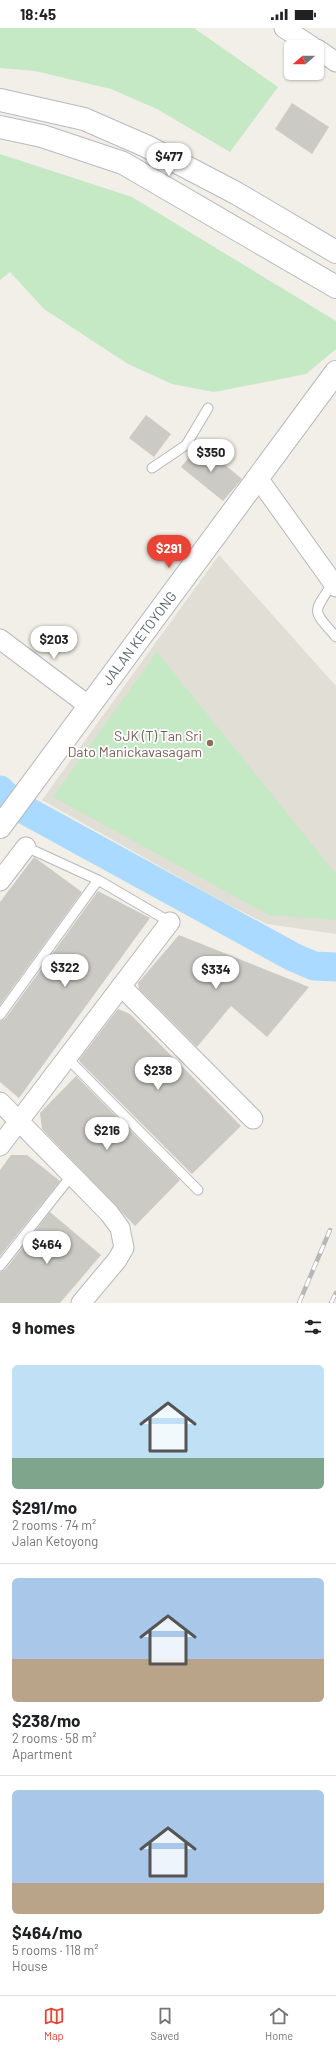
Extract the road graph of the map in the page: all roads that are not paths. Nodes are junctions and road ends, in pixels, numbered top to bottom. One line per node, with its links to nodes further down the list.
1 (284, 28): 2 (street)
2 (302, 40)
3 (324, 54): 4 (street)
4 (336, 62)
5 (0, 100): 7 (main road)
6 (0, 127): 8 (main road)
7 (336, 252)
8 (336, 287)
9 (336, 372): 12 (main road, JALAN KETOYONG)
10 (208, 408): 11 (lane)
11 (152, 468)
12 (258, 478): 13 (street); 16 (main road, JALAN KETOYONG)
13 (335, 585): 14 (lane)
14 (336, 637)
15 (0, 639): 16 (street)
16 (89, 706): 17 (main road, JALAN KETOYONG)
17 (0, 827)
18 (26, 848): 19 (lane); 20 (street)
19 (98, 880): 21 (lane); 23 (lane)
20 (0, 881)
21 (170, 922): 22 (street)
22 (121, 986): 24 (street); 26 (street)
23 (0, 1015)
24 (67, 1058): 27 (street); 30 (lane)
25 (0, 1102): 27 (street)
26 (253, 1119)
27 (19, 1121): 28 (street); 29 (street)
28 (0, 1146)
29 (72, 1175): 31 (lane); 32 (street)
30 (198, 1190)
31 (0, 1266)
32 (81, 1303)

